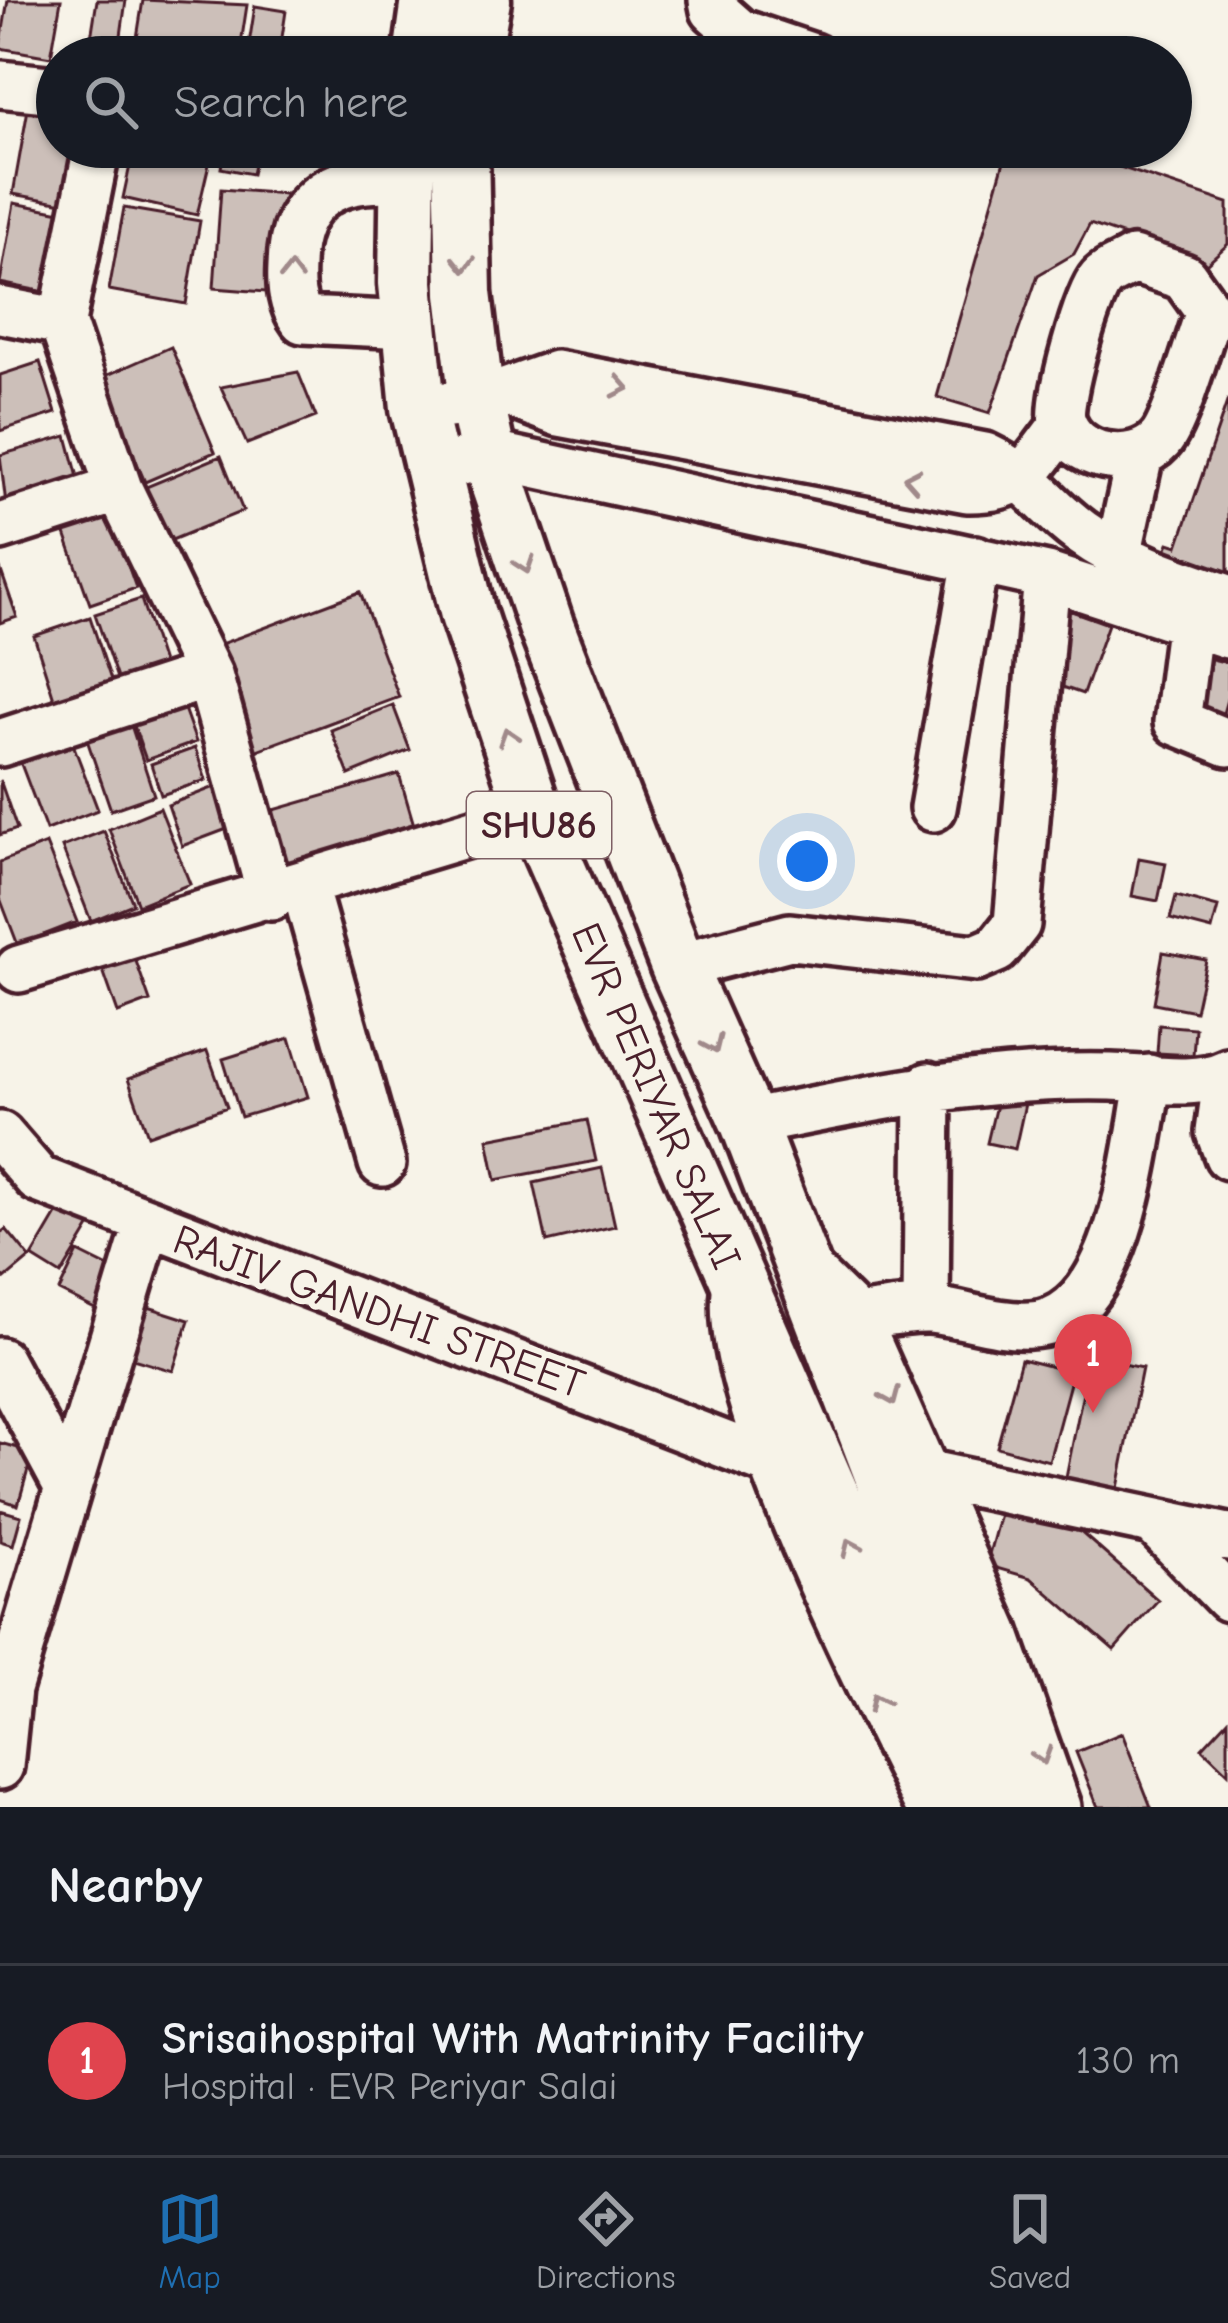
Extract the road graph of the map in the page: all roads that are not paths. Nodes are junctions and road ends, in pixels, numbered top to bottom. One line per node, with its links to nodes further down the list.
1 (429, 0): 4 (main road)
2 (483, 0): 5 (main road)
3 (712, 0): 6 (street)
4 (424, 36)
5 (477, 36)
6 (751, 36)
7 (0, 84): 8 (street)
8 (36, 88)
9 (93, 168): 14 (street)
10 (400, 168): 15 (street, one-way to 10)
11 (408, 168): 15 (main road, EVR PERIYAR SALAI / SHU86)
12 (461, 168): 16 (main road, EVR PERIYAR SALAI / SHU86, one-way to 16)
13 (0, 310): 14 (street)
14 (62, 322): 23 (street)
15 (410, 325): 17 (main road, EVR PERIYAR SALAI / SHU86)
16 (493, 398): 17 (street); 19 (main road, EVR PERIYAR SALAI / SHU86); 22 (street)
17 (418, 408): 21 (main road, EVR PERIYAR SALAI / SHU86)
18 (1063, 424): 20 (street); 20 (street); 22 (street)
19 (488, 454): 21 (street); 26 (street); 35 (main road, EVR PERIYAR SALAI / SHU86, one-way to 35)
20 (1139, 455): 25 (street)
21 (431, 471): 33 (main road, EVR PERIYAR SALAI / SHU86, one-way to 21)
22 (1024, 475): 25 (street)
23 (119, 489): 24 (street); 29 (street)
24 (0, 527)
25 (1118, 555): 28 (street)
26 (976, 559): 27 (street); 32 (street)
27 (1047, 577): 28 (street); 35 (street)
28 (1215, 618): 30 (street)
29 (209, 675): 31 (street); 34 (street)
30 (1228, 742)
31 (0, 743)
32 (933, 808)
33 (534, 814): 34 (street); 46 (main road, EVR PERIYAR SALAI / SHU86)
34 (287, 891): 36 (street); 43 (street)
35 (678, 966): 40 (main road, EVR PERIYAR SALAI / SHU86, one-way to 40)
36 (19, 969)
37 (1227, 1073): 38 (street); 42 (street)
38 (1149, 1078): 39 (street); 47 (street)
39 (928, 1086): 40 (street); 47 (street)
40 (748, 1123): 45 (main road, EVR PERIYAR SALAI / SHU86)
41 (0, 1135): 44 (street, RAJIV GANDHI STREET)
42 (1228, 1156)
43 (382, 1163)
44 (147, 1225): 51 (street, RAJIV GANDHI STREET); 53 (street)
45 (805, 1267): 48 (street); 61 (main road, EVR PERIYAR SALAI / SHU86)
46 (736, 1281): 51 (street); 60 (main road, EVR PERIYAR SALAI / SHU86, one-way to 46)
47 (926, 1310): 48 (street)
48 (856, 1318): 52 (street, one-way to 52)
49 (0, 1361): 50 (street)
50 (16, 1418): 53 (street)
51 (775, 1464): 59 (street, one-way to 51)
52 (929, 1474): 54 (street); 62 (street, one-way to 62)
53 (68, 1488): 57 (street)
54 (1154, 1522): 55 (street); 56 (street)
55 (1228, 1537)
56 (1228, 1598)
57 (4, 1688): 58 (street)
58 (0, 1766)
59 (929, 1807)
60 (968, 1807)
61 (1025, 1807)
62 (1058, 1807)

